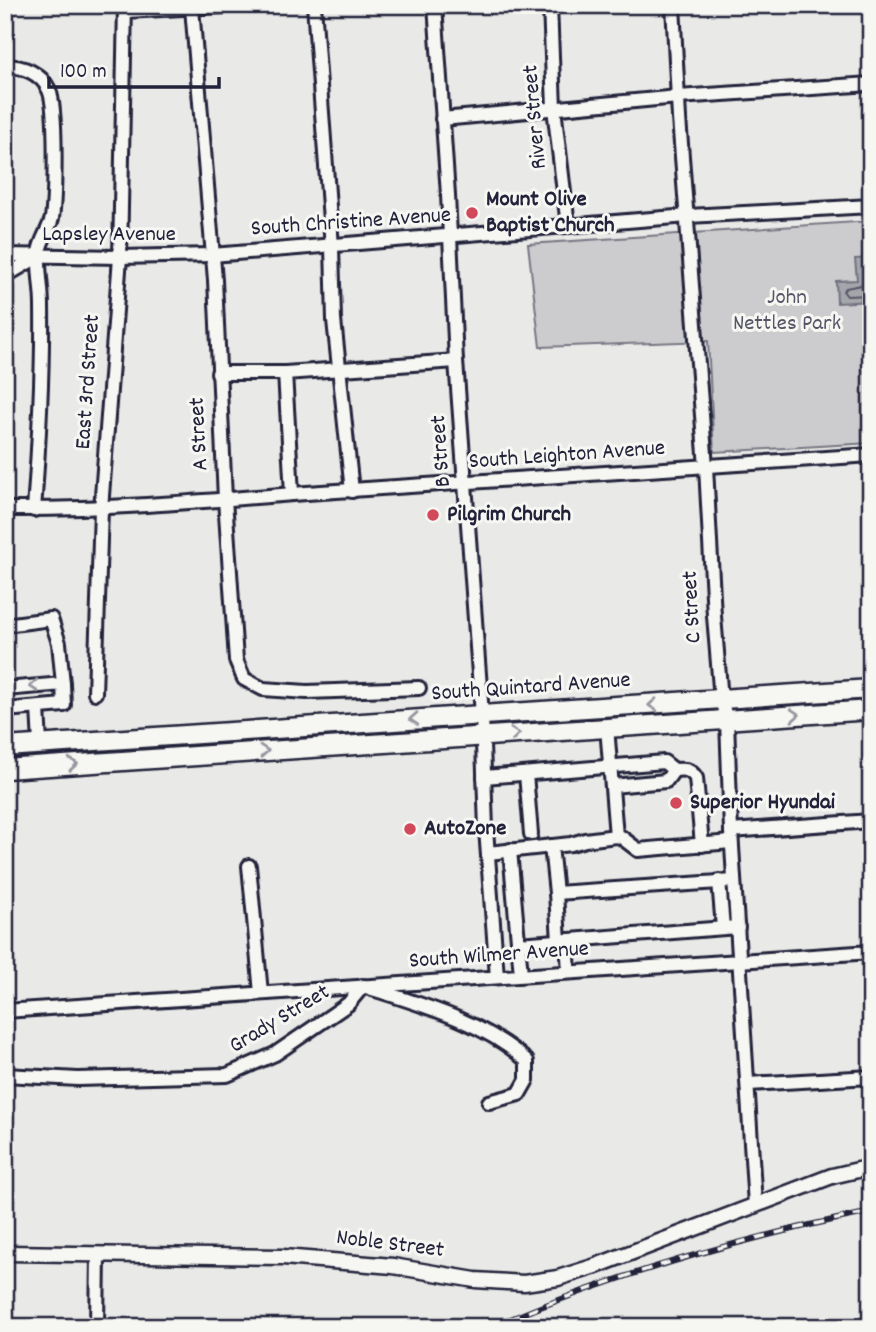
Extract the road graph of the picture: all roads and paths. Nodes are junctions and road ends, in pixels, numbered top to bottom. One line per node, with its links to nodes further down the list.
1 (242, 5): 7 (street)
2 (314, 5): 17 (street)
3 (435, 5): 12 (street, B Street)
4 (550, 5): 11 (street, River Street)
5 (673, 5): 10 (street, C Street)
6 (125, 8): 7 (street); 21 (street, East 3rd Street)
7 (192, 8): 19 (street, A Street)
8 (5, 66): 20 (street)
9 (871, 84): 10 (street)
10 (678, 97): 11 (street); 14 (street, C Street)
11 (554, 108): 12 (street); 15 (street, River Street)
12 (442, 119): 16 (street, B Street)
13 (871, 206): 14 (street, South Christine Avenue)
14 (688, 216): 15 (street, South Christine Avenue); 28 (street, C Street)
15 (568, 226): 16 (street, South Christine Avenue)
16 (450, 236): 17 (street, South Christine Avenue); 23 (street, B Street)
17 (332, 247): 19 (street, South Christine Avenue); 24 (street)
18 (5, 255): 20 (street, Lapsley Avenue)
19 (212, 255): 21 (street, Lapsley Avenue); 25 (street, A Street)
20 (39, 256): 21 (street, Lapsley Avenue); 22 (street); 35 (street)
21 (120, 257): 34 (street, East 3rd Street)
22 (5, 276)
23 (456, 361): 24 (street); 29 (street, B Street)
24 (339, 370): 26 (street); 30 (street)
25 (218, 373): 26 (street); 32 (street, A Street)
26 (285, 373): 31 (street)
27 (871, 455): 28 (street, South Leighton Avenue)
28 (706, 467): 29 (street, South Leighton Avenue); 42 (street, C Street)
29 (465, 484): 30 (street, South Leighton Avenue); 46 (street, B Street)
30 (352, 491): 31 (street, South Leighton Avenue)
31 (292, 494): 32 (street, South Leighton Avenue)
32 (225, 499): 34 (street, South Leighton Avenue); 38 (street, A Street)
33 (5, 509): 35 (street, South Leighton Avenue)
34 (101, 509): 35 (street, South Leighton Avenue); 41 (street, East 3rd Street)
35 (34, 510)
36 (5, 625): 37 (street)
37 (63, 684): 40 (street, one-way to 40); 43 (street)
38 (419, 688)
39 (871, 688): 42 (highway, South Quintard Avenue)
40 (5, 689)
41 (95, 693)
42 (721, 700): 46 (highway, South Quintard Avenue, one-way to 46); 47 (street, C Street)
43 (38, 708): 44 (street); 50 (street)
44 (5, 710)
45 (871, 710): 47 (highway, South Quintard Avenue, one-way to 45)
46 (482, 715): 49 (street, B Street); 50 (highway, South Quintard Avenue, one-way to 50)
47 (727, 720): 48 (highway, South Quintard Avenue); 61 (street, C Street)
48 (607, 727): 49 (highway, South Quintard Avenue, one-way to 48); 52 (street)
49 (482, 737): 53 (highway, South Quintard Avenue, one-way to 49); 56 (street, B Street)
50 (40, 744): 51 (highway, South Quintard Avenue)
51 (5, 747)
52 (610, 767): 54 (street); 55 (street); 57 (street)
53 (5, 769)
54 (674, 770): 57 (street); 62 (street)
55 (526, 774): 56 (street); 59 (street)
56 (484, 777): 65 (street, B Street)
57 (612, 786): 60 (street)
58 (871, 821): 61 (street)
59 (531, 834)
60 (616, 836): 62 (street); 63 (street)
61 (731, 836): 62 (street); 67 (street, C Street)
62 (702, 845)
63 (551, 846): 64 (street); 69 (street)
64 (510, 850): 65 (street); 73 (street)
65 (488, 853): 78 (street, B Street)
66 (249, 866): 80 (street)
67 (734, 880): 68 (street); 70 (street, C Street)
68 (719, 881): 69 (street); 71 (street)
69 (556, 893): 72 (street)
70 (738, 927): 71 (street); 75 (street, C Street)
71 (723, 928): 72 (street)
72 (563, 941): 73 (street); 76 (street)
73 (518, 944): 77 (street)
74 (871, 952): 75 (street, South Wilmer Avenue)
75 (740, 961): 76 (street, South Wilmer Avenue); 84 (street, C Street)
76 (569, 972): 77 (street, South Wilmer Avenue)
77 (521, 975): 78 (street, South Wilmer Avenue)
78 (497, 977): 79 (street, South Wilmer Avenue)
79 (363, 986): 80 (street, South Wilmer Avenue); 82 (street, Grady Street); 85 (street, Grady Street)
80 (261, 993): 81 (street, South Wilmer Avenue)
81 (5, 1011)
82 (5, 1075)
83 (871, 1077): 84 (street)
84 (748, 1084): 87 (street, C Street)
85 (489, 1102)
86 (871, 1167): 87 (main road, Noble Street)
87 (755, 1205): 89 (main road, Noble Street)
88 (5, 1253): 89 (main road, Noble Street)
89 (98, 1254): 90 (street)
90 (97, 1327)

